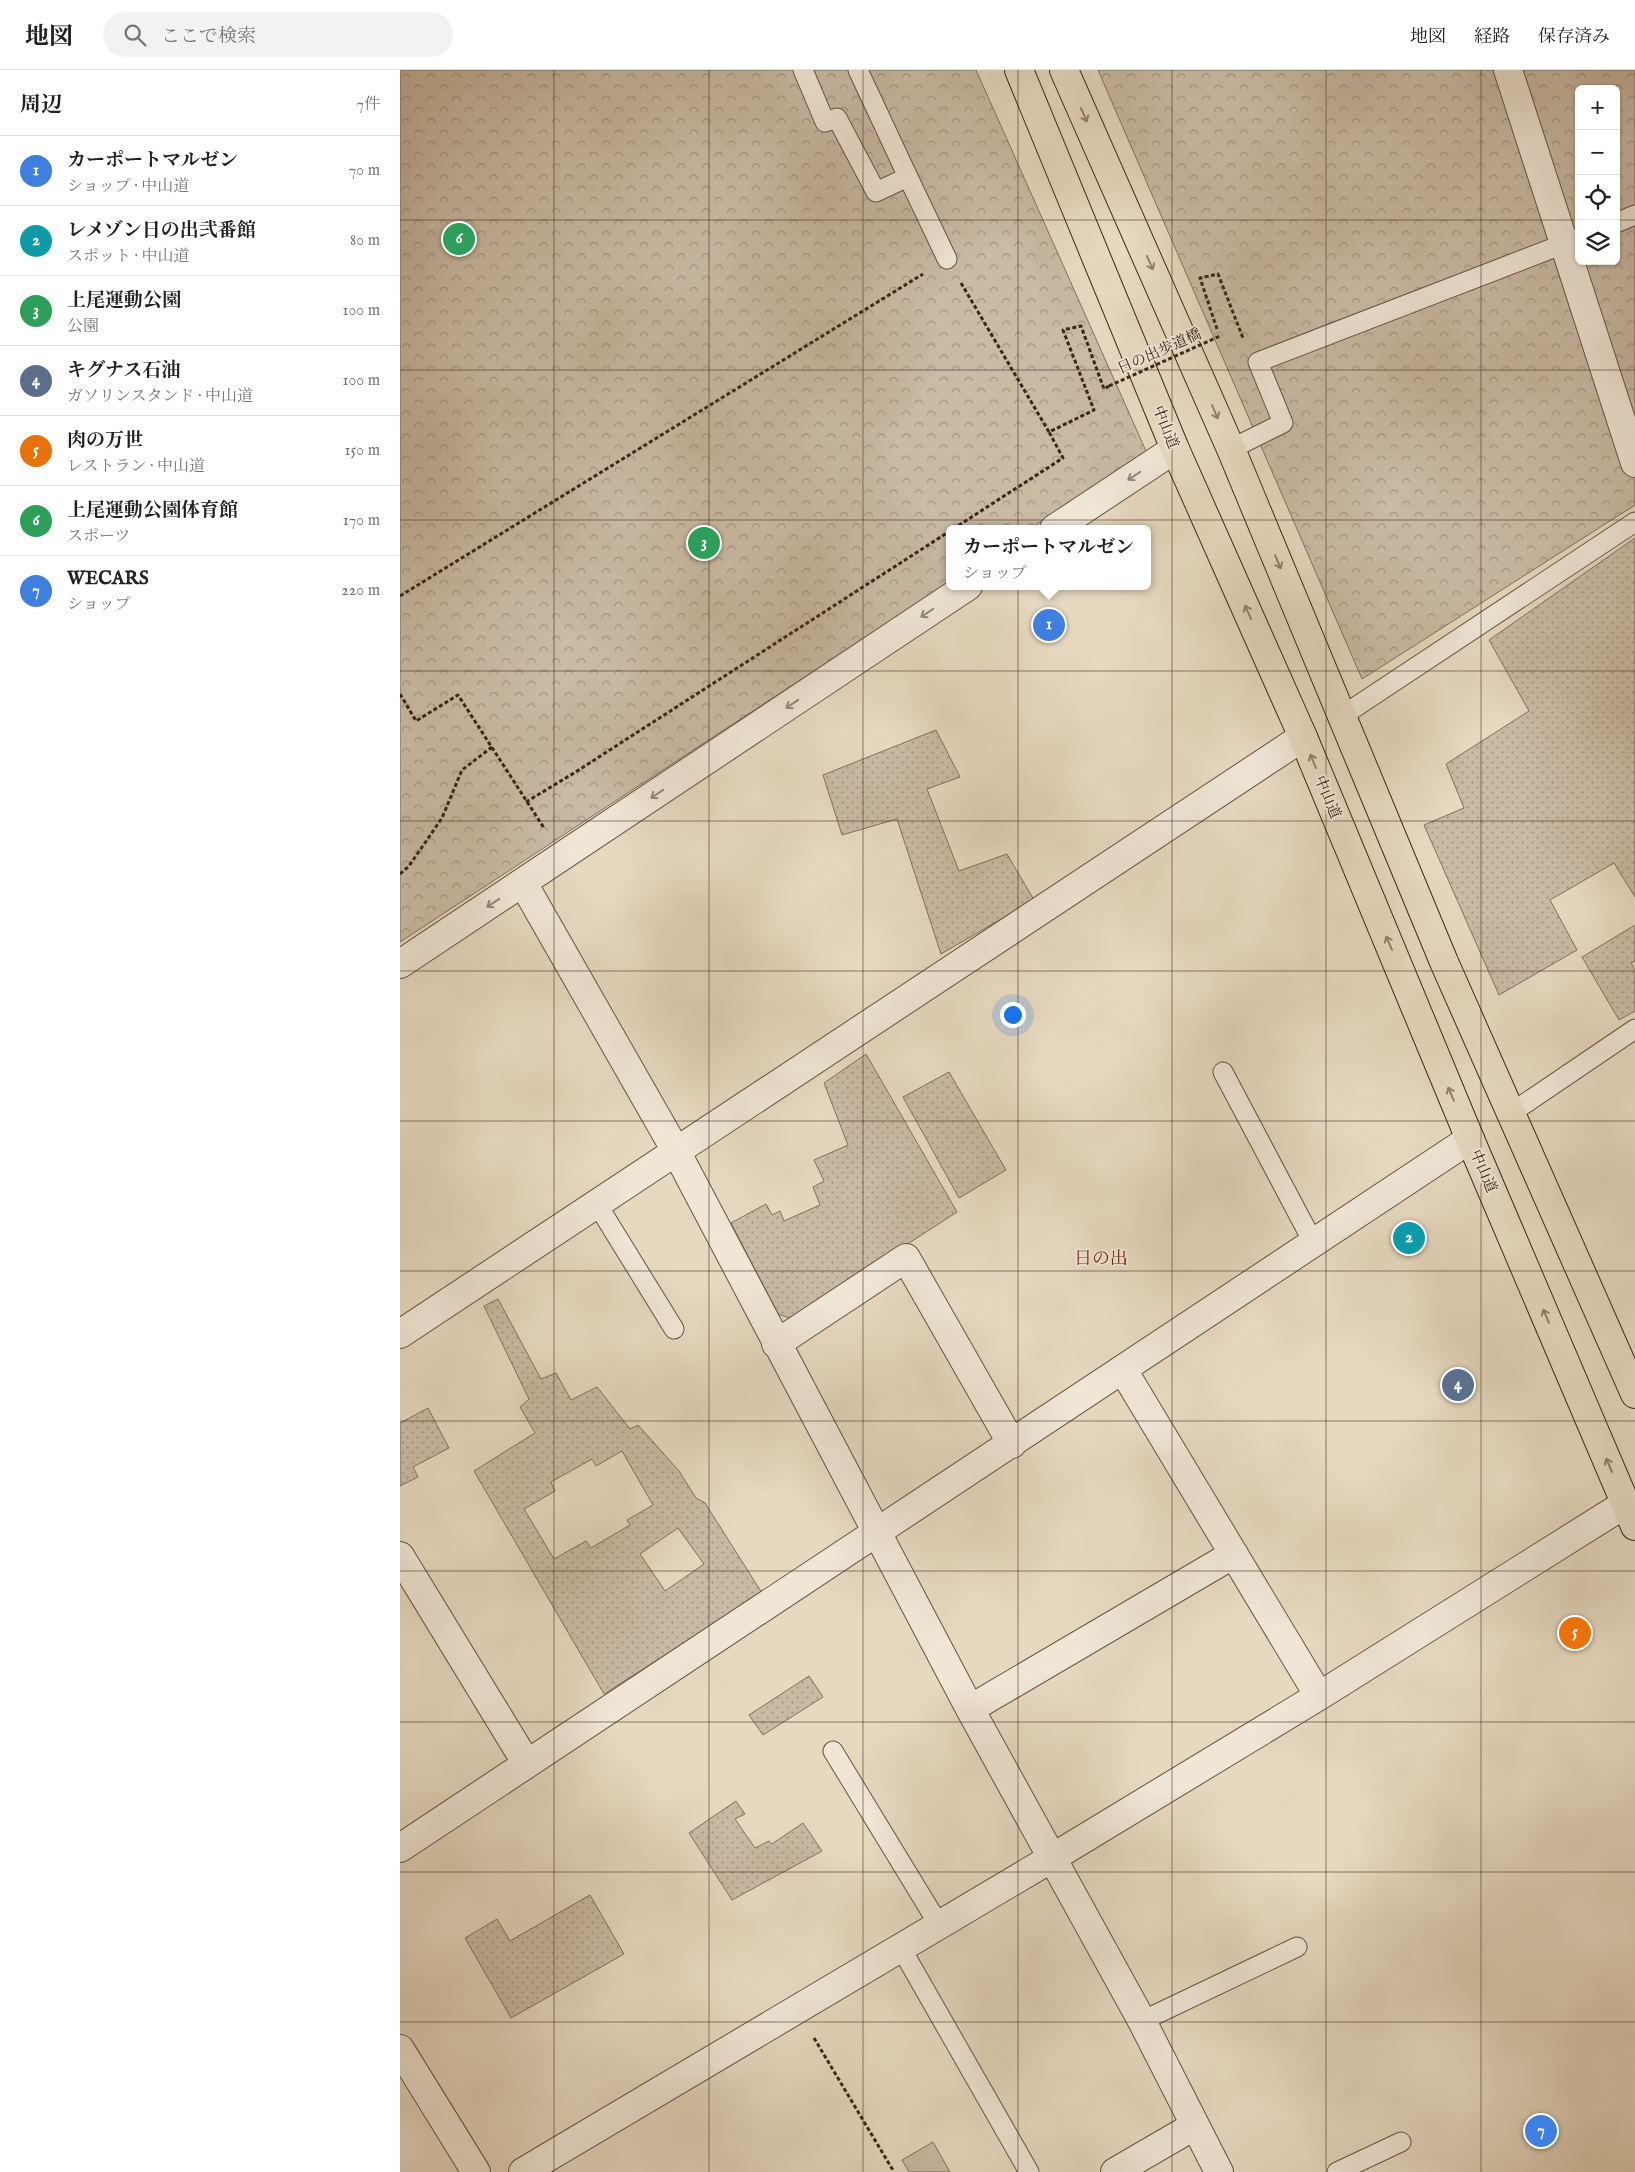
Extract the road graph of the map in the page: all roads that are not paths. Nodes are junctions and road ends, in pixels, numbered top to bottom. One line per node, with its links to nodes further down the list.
1 (803, 70): 6 (lane)
2 (858, 70): 6 (lane)
3 (1019, 70): 11 (highway, 中山道)
4 (1064, 70): 12 (highway, one-way to 12)
5 (1508, 70): 9 (street)
6 (908, 177): 10 (lane)
7 (1635, 215): 8 (lane)
8 (1620, 221)
9 (1572, 241): 12 (lane); 13 (street)
10 (947, 259)
11 (1174, 449): 15 (street, one-way to 15); 18 (highway, 中山道, one-way to 11)
12 (1231, 449): 17 (highway, one-way to 17)
13 (1635, 462)
14 (1635, 522): 17 (lane)
15 (1060, 525)
16 (962, 590): 19 (street, one-way to 19)
17 (1342, 716): 23 (highway)
18 (1303, 736): 24 (highway, 中山道, one-way to 18); 25 (street)
19 (523, 883): 20 (street, one-way to 20); 25 (street)
20 (400, 964)
21 (1635, 1029): 23 (lane)
22 (1222, 1072): 27 (lane)
23 (1511, 1113): 32 (highway)
24 (1470, 1138): 27 (street); 34 (highway, 中山道, one-way to 24)
25 (676, 1152): 26 (street); 30 (street)
26 (597, 1204): 28 (lane); 29 (street)
27 (1313, 1242): 31 (street)
28 (674, 1329)
29 (400, 1334)
30 (776, 1344): 33 (street); 35 (street)
31 (1123, 1370): 33 (street); 36 (street)
32 (1635, 1394)
33 (1012, 1444): 35 (street)
34 (1630, 1515): 38 (street)
35 (877, 1534): 39 (street); 41 (street)
36 (1234, 1554): 38 (street); 39 (street)
37 (400, 1556): 41 (street)
38 (1319, 1696): 43 (street)
39 (970, 1709): 43 (street)
40 (833, 1751): 44 (lane)
41 (527, 1764): 42 (street)
42 (400, 1848)
43 (1052, 1858): 44 (street); 47 (street)
44 (939, 1925): 46 (street)
45 (1297, 1947): 47 (lane)
46 (901, 1948): 52 (street); 53 (lane)
47 (1142, 2021): 49 (street)
48 (400, 2049): 51 (street)
49 (1194, 2126): 54 (street); 55 (street)
50 (1401, 2142): 56 (lane)
51 (476, 2172)
52 (524, 2172)
53 (1029, 2172)
54 (1116, 2172)
55 (1219, 2172)
56 (1337, 2172)

